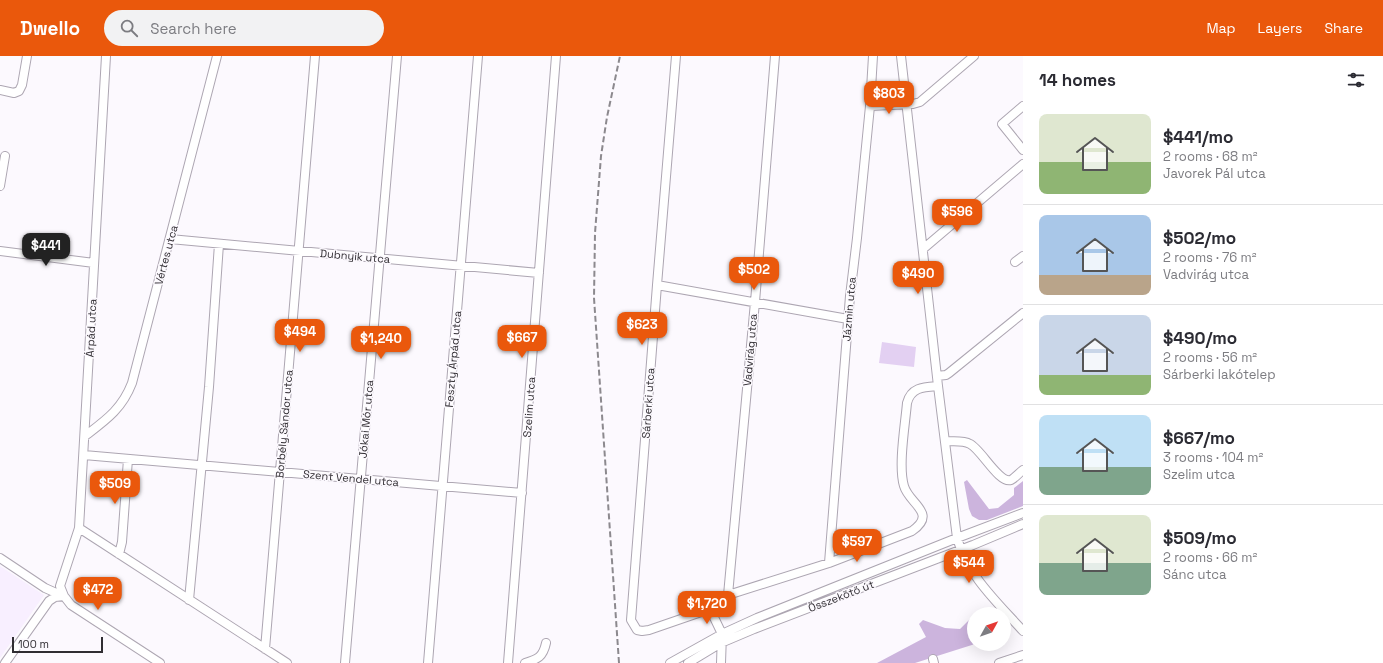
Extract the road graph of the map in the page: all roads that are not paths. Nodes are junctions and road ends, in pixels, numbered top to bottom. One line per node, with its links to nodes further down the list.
1 (27, 56): 13 (street)
2 (106, 56): 29 (street, Árpád utca)
3 (217, 56): 21 (street, Vértes utca)
4 (315, 56): 25 (street, Borbély Sándor utca)
5 (397, 56): 27 (street, Jókai Mór utca)
6 (478, 56): 30 (street, Feszty Árpád utca)
7 (556, 56): 31 (street, Szelim utca)
8 (676, 56): 32 (street, Sárberki utca)
9 (775, 56): 33 (street, Vadvirág utca)
10 (873, 56): 15 (street, Jázmin utca)
11 (901, 56): 14 (street)
12 (974, 56): 14 (street)
13 (0, 90)
14 (906, 104): 15 (street); 23 (street)
15 (870, 106): 35 (street, Jázmin utca)
16 (1023, 106): 17 (street)
17 (1023, 150)
18 (5, 156): 20 (street)
19 (1023, 164): 23 (street)
20 (0, 186)
21 (170, 239): 22 (street, Dubnyik utca); 38 (street, Vértes utca)
22 (219, 244): 25 (street, Dubnyik utca); 42 (street)
23 (923, 249): 36 (street)
24 (0, 251): 29 (street)
25 (299, 251): 27 (street, Dubnyik utca); 44 (street, Borbély Sándor utca)
26 (1023, 256): 28 (street)
27 (379, 258): 30 (street, Dubnyik utca); 45 (street, Jókai Mór utca)
28 (1015, 262)
29 (94, 263): 38 (street, Árpád utca)
30 (460, 266): 31 (street, Dubnyik utca); 46 (street, Feszty Árpád utca)
31 (539, 273): 47 (street, Szelim utca)
32 (657, 285): 33 (street); 59 (street, Sárberki utca)
33 (755, 302): 35 (street); 56 (street, Vadvirág utca)
34 (1023, 313): 36 (street)
35 (848, 319): 55 (street, Jázmin utca)
36 (937, 376): 37 (street)
37 (938, 386): 39 (street); 55 (street)
38 (85, 436): 40 (street, Árpád utca)
39 (946, 441): 43 (street); 51 (street)
40 (84, 455): 41 (street, Szent Vendel utca); 50 (street, Árpád utca)
41 (128, 459): 42 (street, Szent Vendel utca); 53 (street)
42 (201, 465): 44 (street, Szent Vendel utca); 58 (street)
43 (1023, 470)
44 (280, 472): 45 (street, Szent Vendel utca); 64 (street, Borbély Sándor utca)
45 (361, 479): 46 (street, Szent Vendel utca); 69 (street, Jókai Mór utca)
46 (442, 486): 47 (street, Szent Vendel utca); 70 (street, Feszty Árpád utca)
47 (522, 493): 71 (street, Szelim utca)
48 (1023, 513): 51 (street, Összekötő út)
49 (1023, 524): 52 (street, Összekötő út)
50 (79, 528): 53 (street); 57 (street, Árpád utca)
51 (957, 538): 52 (street); 61 (street, Összekötő út)
52 (960, 549): 60 (street); 63 (street, Összekötő út)
53 (118, 554): 58 (street)
54 (0, 558): 57 (street)
55 (829, 563): 56 (street)
56 (728, 595): 59 (street)
57 (64, 596): 66 (street); 67 (street)
58 (189, 600): 64 (street)
59 (710, 609): 61 (street)
60 (1023, 631)
61 (722, 634): 63 (street); 73 (street, Összekötő út)
62 (546, 643): 72 (street)
63 (721, 643): 74 (street, Összekötő út); 75 (street)
64 (265, 648): 68 (street)
65 (1023, 655): 76 (street)
66 (5, 663)
67 (160, 663)
68 (287, 663)
69 (345, 663)
70 (428, 663)
71 (508, 663)
72 (525, 663)
73 (670, 663)
74 (688, 663)
75 (721, 663)
76 (999, 663)

